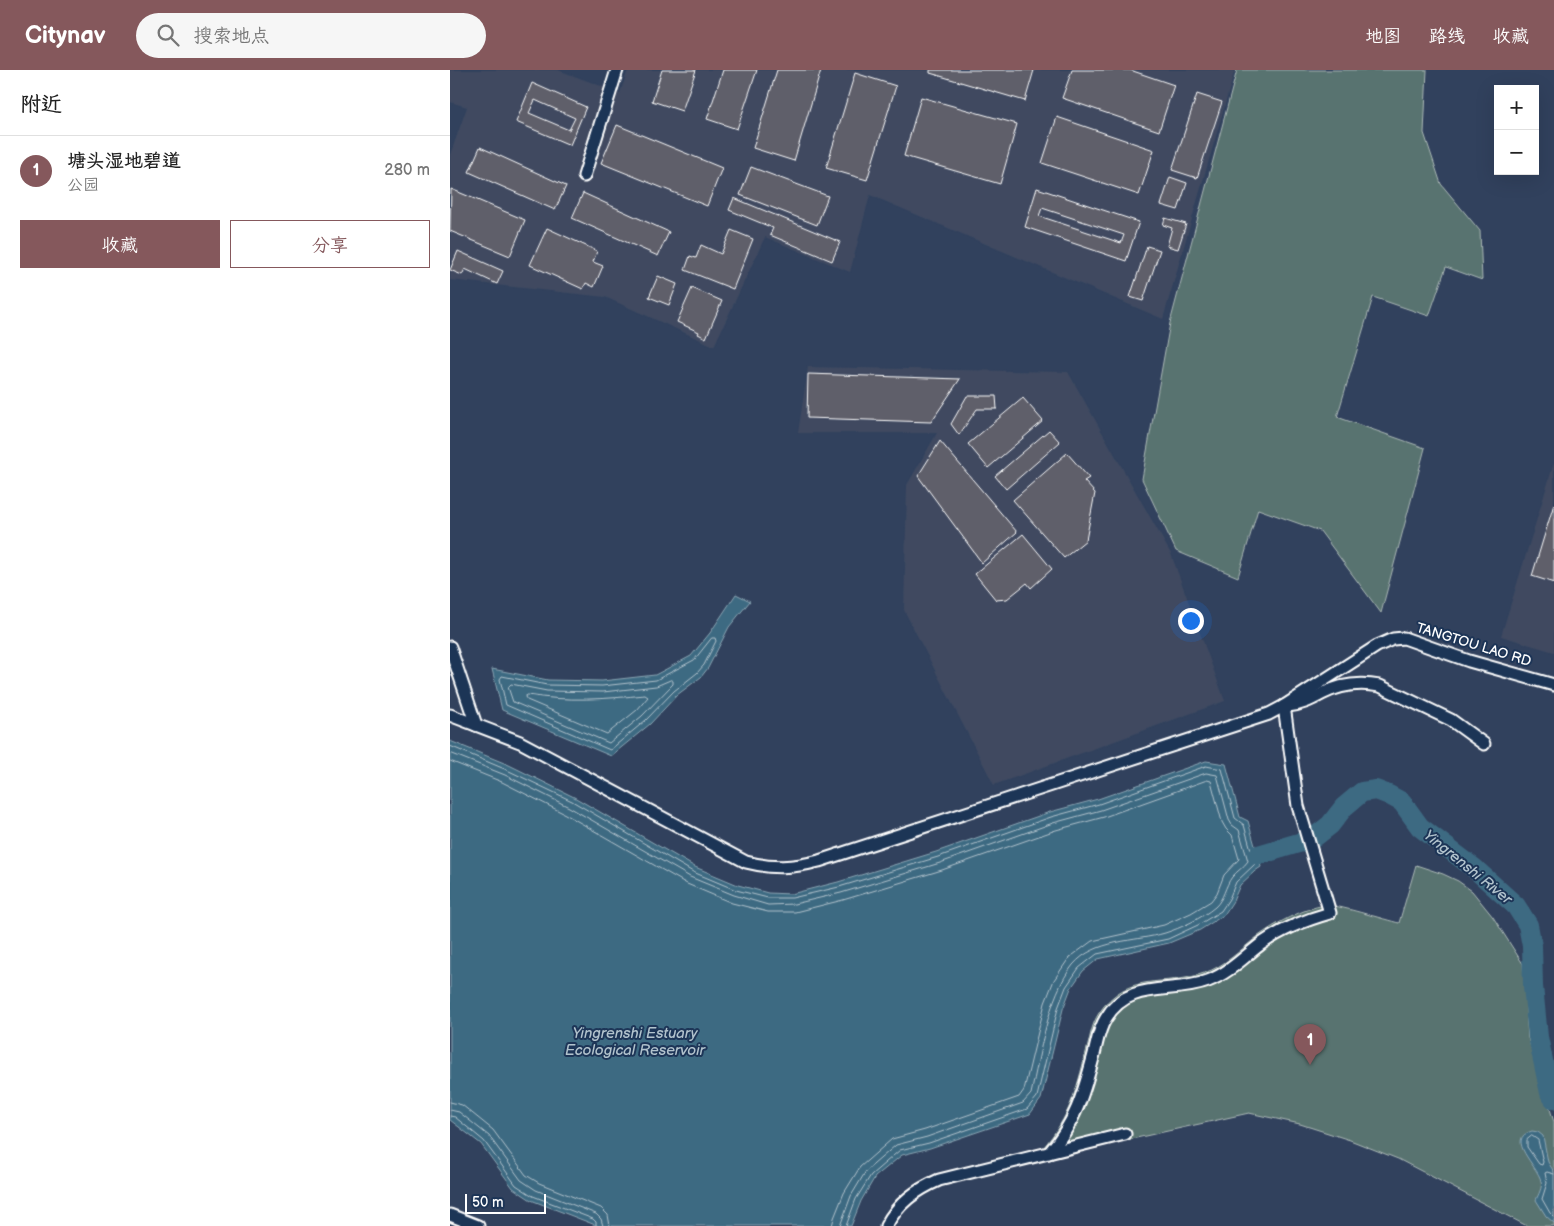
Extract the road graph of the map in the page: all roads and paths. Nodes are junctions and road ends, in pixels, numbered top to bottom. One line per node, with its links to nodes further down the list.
1 (617, 70): 2 (street)
2 (584, 176)
3 (450, 647): 7 (street)
4 (1554, 684): 5 (street, TANGTOU LAO RD)
5 (1284, 706): 7 (street); 8 (street); 10 (street)
6 (450, 715): 7 (street)
7 (476, 725)
8 (1484, 744)
9 (1125, 1134): 10 (street)
10 (1049, 1153): 13 (street)
11 (450, 1215): 12 (street)
12 (478, 1226)
13 (886, 1226)

